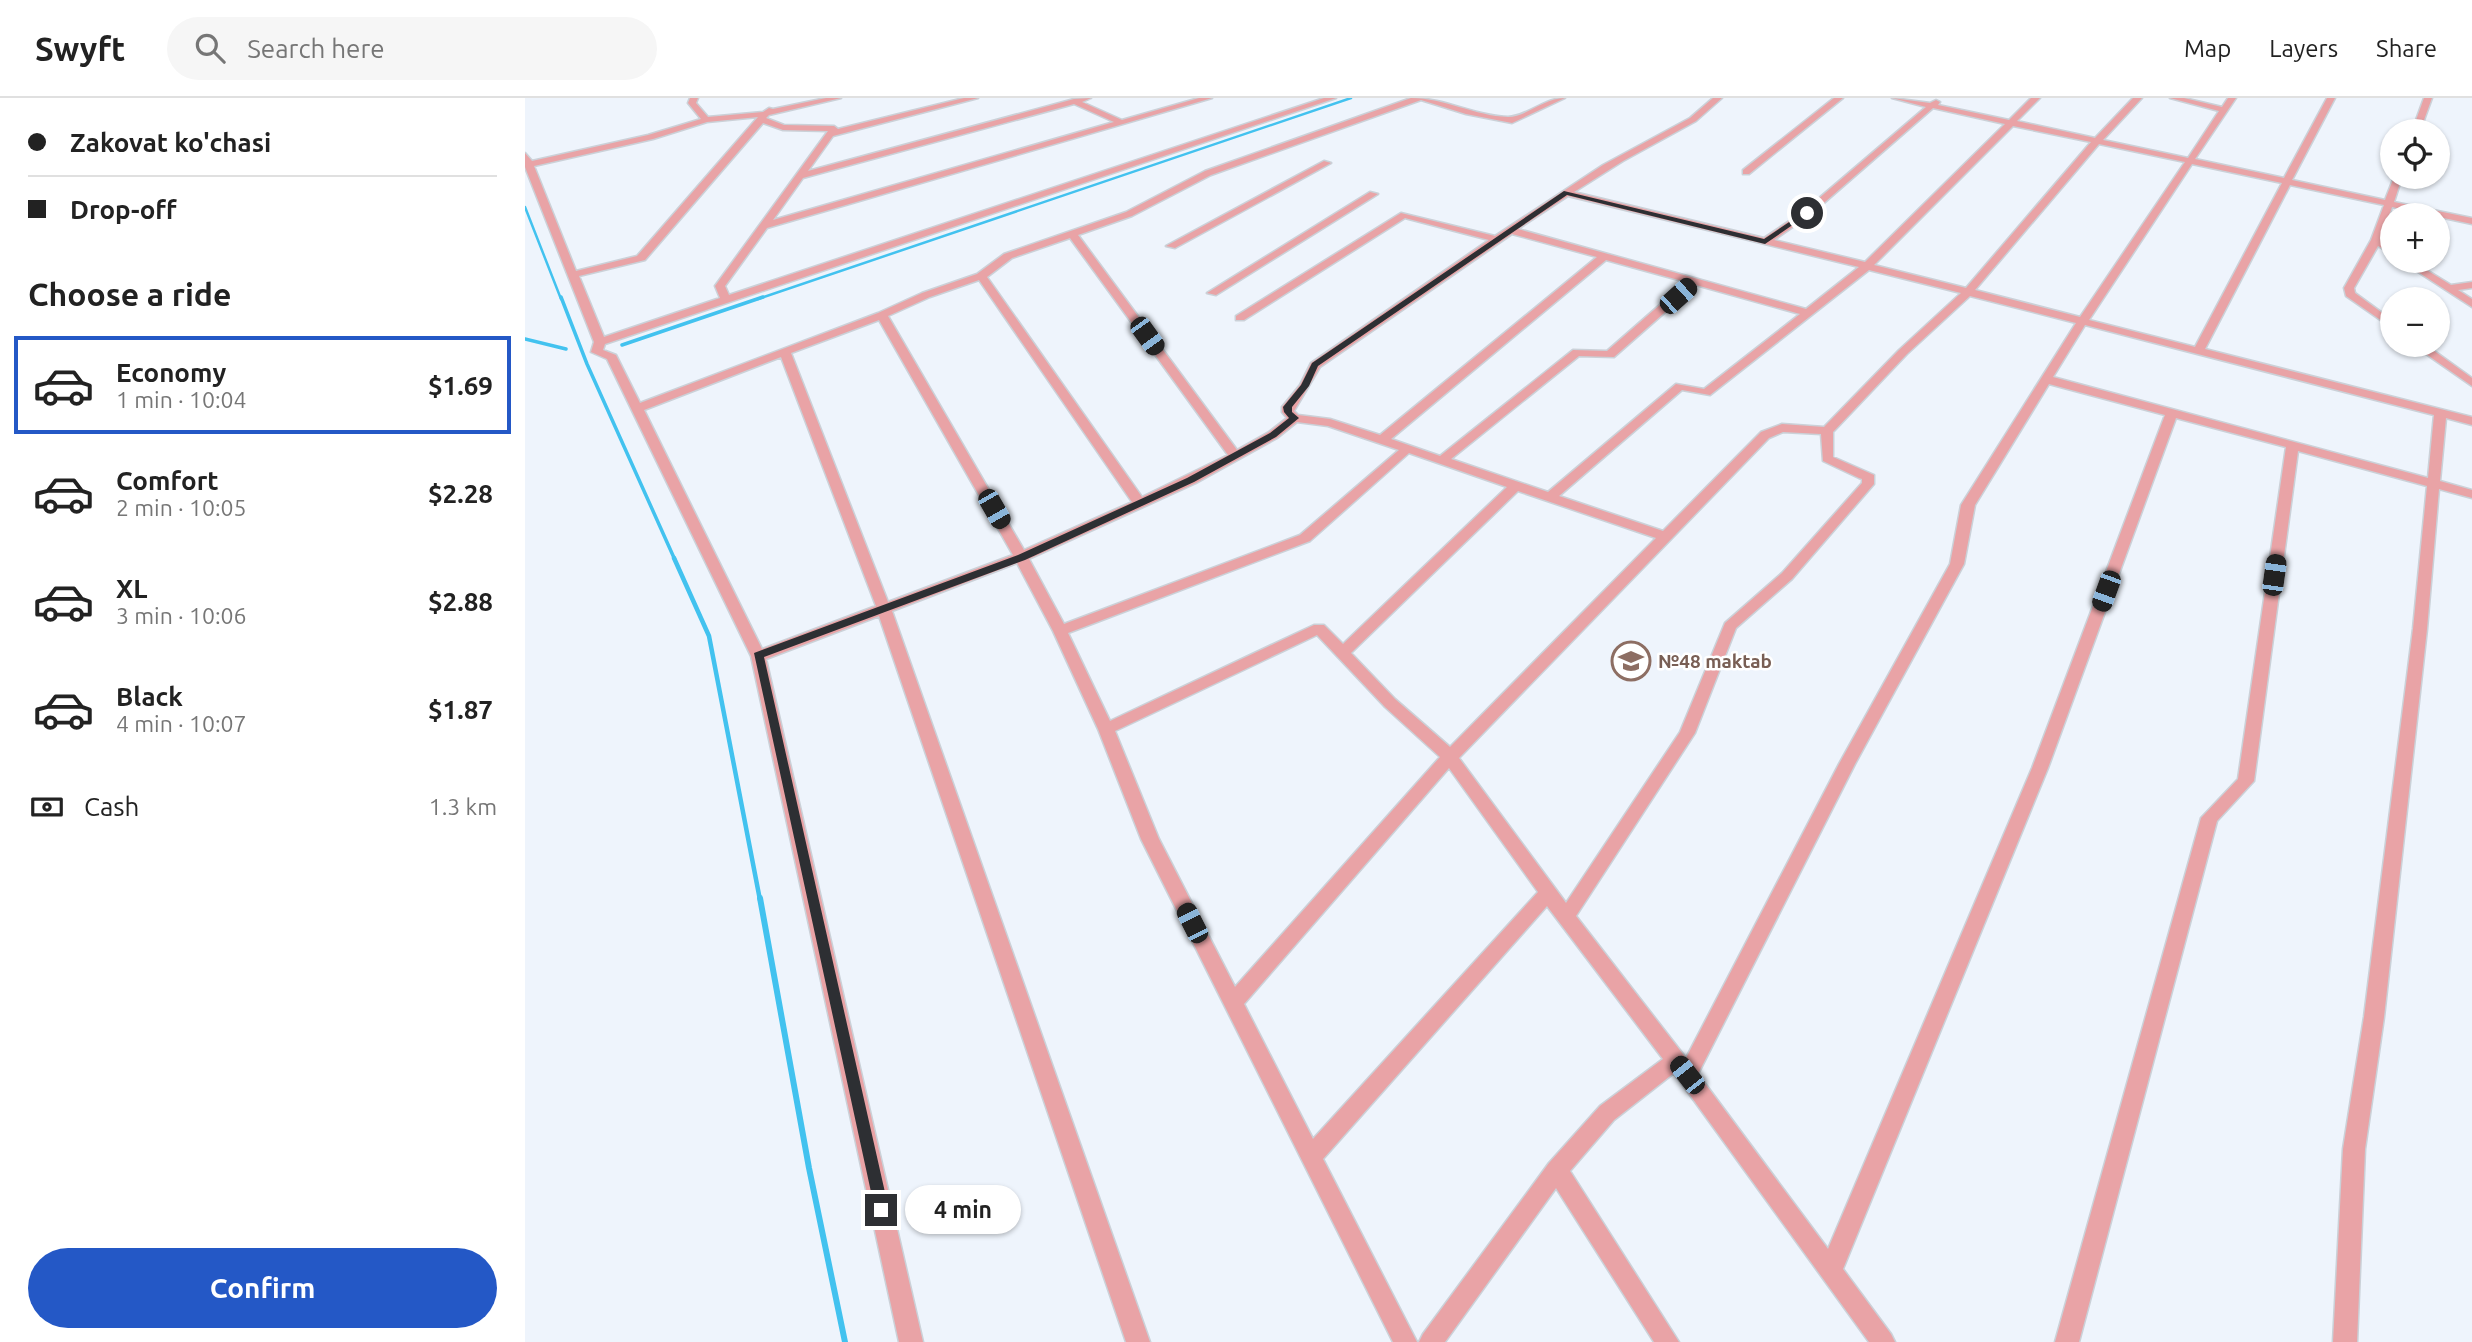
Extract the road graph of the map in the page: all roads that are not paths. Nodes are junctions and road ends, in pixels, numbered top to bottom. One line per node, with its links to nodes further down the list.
1 (694, 98): 26 (street)
2 (800, 98): 24 (street)
3 (837, 98): 24 (street)
4 (974, 98): 29 (street)
5 (1058, 98): 21 (street)
6 (1087, 98): 21 (street)
7 (1208, 98): 27 (street)
8 (1332, 98): 64 (street)
9 (1420, 98): 10 (street); 46 (street)
10 (1561, 98)
11 (1718, 98): 38 (street)
12 (1839, 98): 34 (street)
13 (1896, 98): 22 (street)
14 (1941, 98): 22 (street)
15 (2036, 98): 28 (street)
16 (2138, 98): 30 (street)
17 (2174, 98): 23 (street)
18 (2232, 98): 23 (street)
19 (2331, 98): 36 (street)
20 (2428, 98): 25 (street)
21 (1075, 102): 27 (street); 35 (street)
22 (1932, 106): 28 (street); 49 (street)
23 (2223, 110): 32 (street)
24 (762, 116): 26 (street); 29 (street); 55 (street)
25 (2420, 119)
26 (706, 120): 31 (street)
27 (1122, 123): 43 (street)
28 (2009, 123): 30 (street); 53 (street)
29 (830, 134): 35 (street)
30 (2096, 142): 32 (street); 62 (street)
31 (526, 160): 55 (street)
32 (2188, 162): 36 (street); 70 (street)
33 (1327, 163): 51 (street)
34 (1746, 172)
35 (800, 176): 43 (street)
36 (2285, 182): 40 (street); 72 (street)
37 (2393, 189): 40 (street)
38 (1566, 193): 45 (street); 49 (street)
39 (1373, 194): 63 (street)
40 (2388, 203)
41 (2450, 216): 42 (street)
42 (2472, 221)
43 (763, 226): 64 (street)
44 (2380, 228): 48 (street)
45 (1510, 230): 47 (street); 52 (street)
46 (1073, 234): 56 (street); 86 (street)
47 (1496, 239): 69 (street); 80 (street)
48 (2376, 240): 50 (street); 68 (street)
49 (1765, 242): 53 (street)
50 (2380, 243)
51 (1171, 246)
52 (1604, 256): 57 (street); 83 (street)
53 (1867, 266): 62 (street); 66 (street)
54 (2424, 273): 59 (street)
55 (572, 275): 71 (street)
56 (981, 276): 67 (street); 92 (street)
57 (1694, 281): 66 (street); 87 (street)
58 (2472, 285): 60 (street)
59 (2445, 287)
60 (2450, 289)
61 (2450, 290): 65 (street)
62 (1968, 292): 70 (street); 82 (street)
63 (1212, 293)
64 (726, 300): 71 (street)
65 (2472, 304)
66 (1809, 313): 91 (street)
67 (882, 315): 73 (street); 94 (street)
68 (2380, 316)
69 (1240, 318)
70 (2082, 322): 72 (street); 75 (street)
71 (600, 342): 77 (street)
72 (2198, 351): 79 (street)
73 (785, 352): 77 (street); 95 (street)
74 (2436, 357): 76 (street)
75 (2046, 379): 78 (street); 104 (street)
76 (2472, 383)
77 (638, 408): 98 (street)
78 (2172, 413): 84 (street); 107 (street)
79 (2440, 413): 81 (street); 88 (street)
80 (1294, 418): 83 (street); 86 (street)
81 (2472, 421)
82 (1826, 431): 93 (street); 102 (street)
83 (1382, 439): 85 (street)
84 (2292, 446): 88 (street); 114 (street)
85 (1408, 448): 87 (street); 96 (street)
86 (1234, 455): 92 (street)
87 (1442, 460): 89 (street)
88 (2432, 483): 90 (street); 115 (street)
89 (1515, 486): 91 (street); 97 (street)
90 (2472, 494)
91 (1550, 497): 93 (street)
92 (1139, 503): 94 (street)
93 (1666, 537): 100 (street)
94 (1021, 558): 95 (street); 96 (street)
95 (884, 609): 98 (street); 109 (street)
96 (1060, 631): 99 (street)
97 (1343, 652): 99 (street); 100 (street)
98 (758, 656): 108 (street)
99 (1105, 729): 103 (street)
100 (1450, 757): 101 (street); 103 (street)
101 (1548, 893): 102 (street); 105 (street)
102 (1566, 917): 104 (street)
103 (1232, 1004): 105 (street)
104 (1681, 1068): 106 (street); 107 (street)
105 (1311, 1157): 110 (street)
106 (1557, 1170): 111 (street); 112 (street)
107 (1830, 1272): 113 (street)
108 (911, 1342)
109 (1138, 1342)
110 (1405, 1342)
111 (1431, 1342)
112 (1667, 1342)
113 (1883, 1342)
114 (2067, 1342)
115 (2345, 1342)

